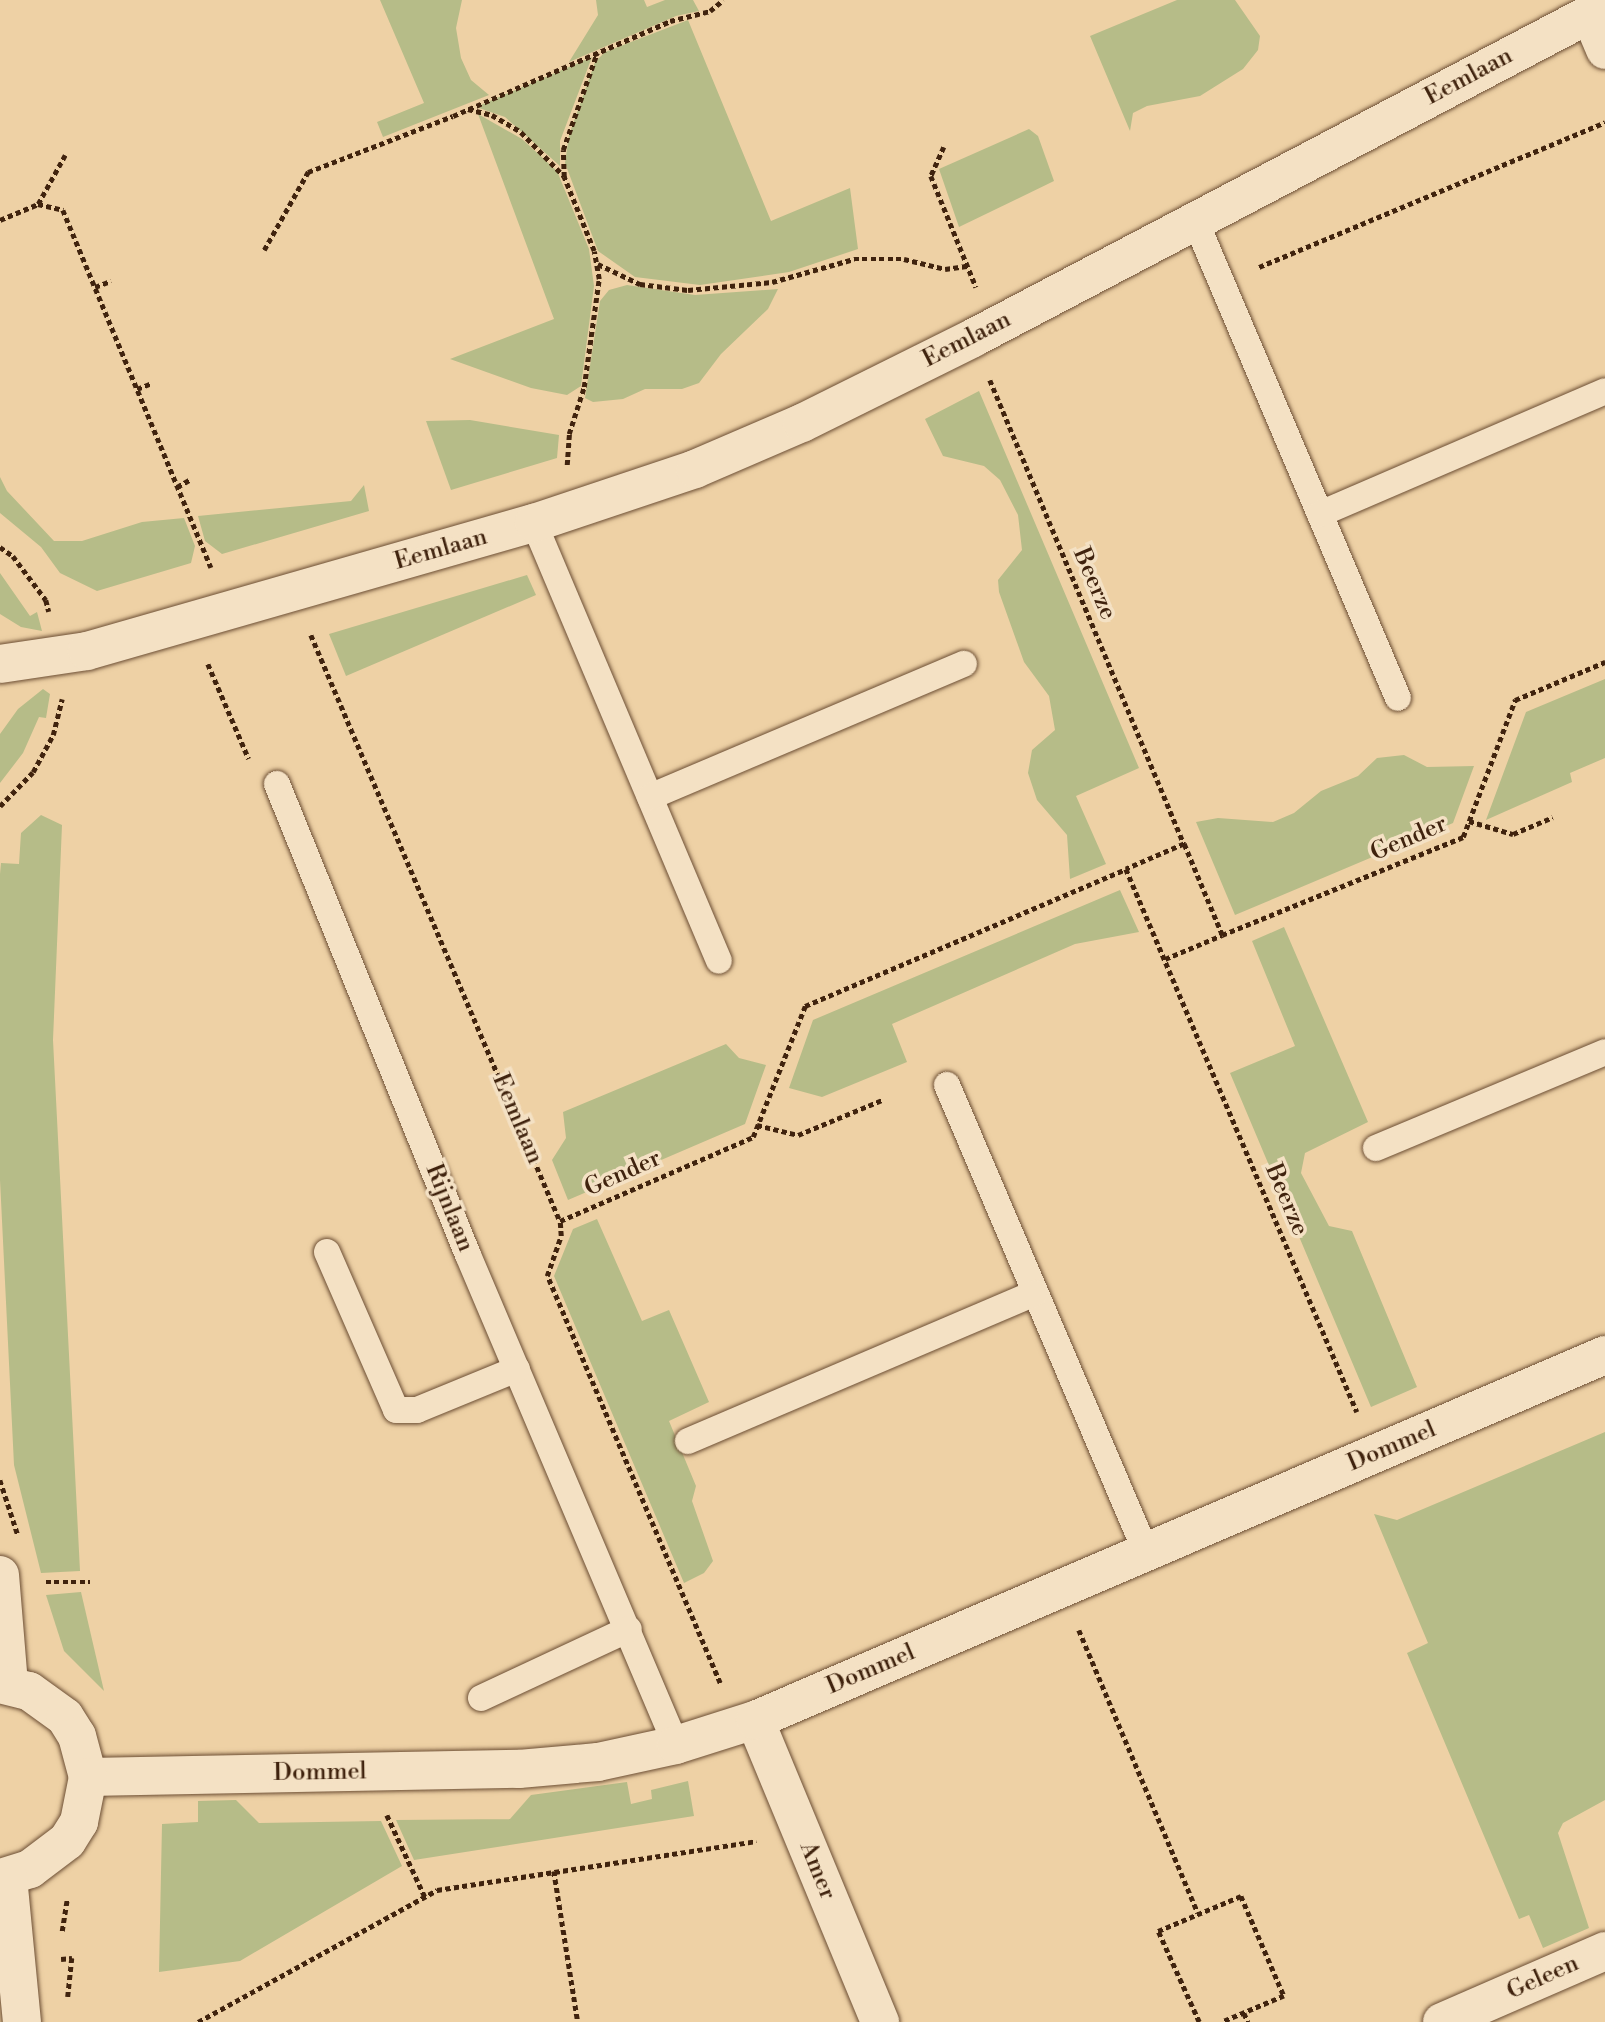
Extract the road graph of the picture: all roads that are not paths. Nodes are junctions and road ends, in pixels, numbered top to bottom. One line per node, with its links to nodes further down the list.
1 (1597, 10): 2 (street); 3 (street, Eemlaan)
2 (1605, 50)
3 (1195, 220): 5 (lane); 6 (street, Eemlaan)
4 (1605, 391): 5 (lane)
5 (1320, 514): 9 (lane)
6 (534, 523): 7 (street, Eemlaan); 11 (lane)
7 (0, 664)
8 (964, 664): 11 (lane)
9 (1398, 698)
10 (277, 783): 19 (lane, Rijnlaan)
11 (650, 797): 12 (lane)
12 (719, 960)
13 (1605, 1052): 15 (lane)
14 (947, 1085): 17 (lane)
15 (1376, 1148)
16 (327, 1252): 19 (lane)
17 (1035, 1293): 20 (lane); 21 (lane)
18 (1605, 1355): 21 (street, Dommel)
19 (517, 1369): 23 (lane, Rijnlaan)
20 (688, 1441)
21 (1146, 1552): 26 (street, Dommel)
22 (0, 1575): 24 (street)
23 (629, 1629): 25 (lane); 27 (lane, Rijnlaan)
24 (4, 1685): 28 (street)
25 (481, 1698)
26 (747, 1723): 27 (street, Dommel); 32 (street, Amer)
27 (676, 1745): 28 (street, Dommel)
28 (88, 1777): 29 (street)
29 (4, 1877): 31 (street)
30 (1605, 1951): 33 (street, Geleen)
31 (22, 2022)
32 (880, 2022)
33 (1442, 2022)

